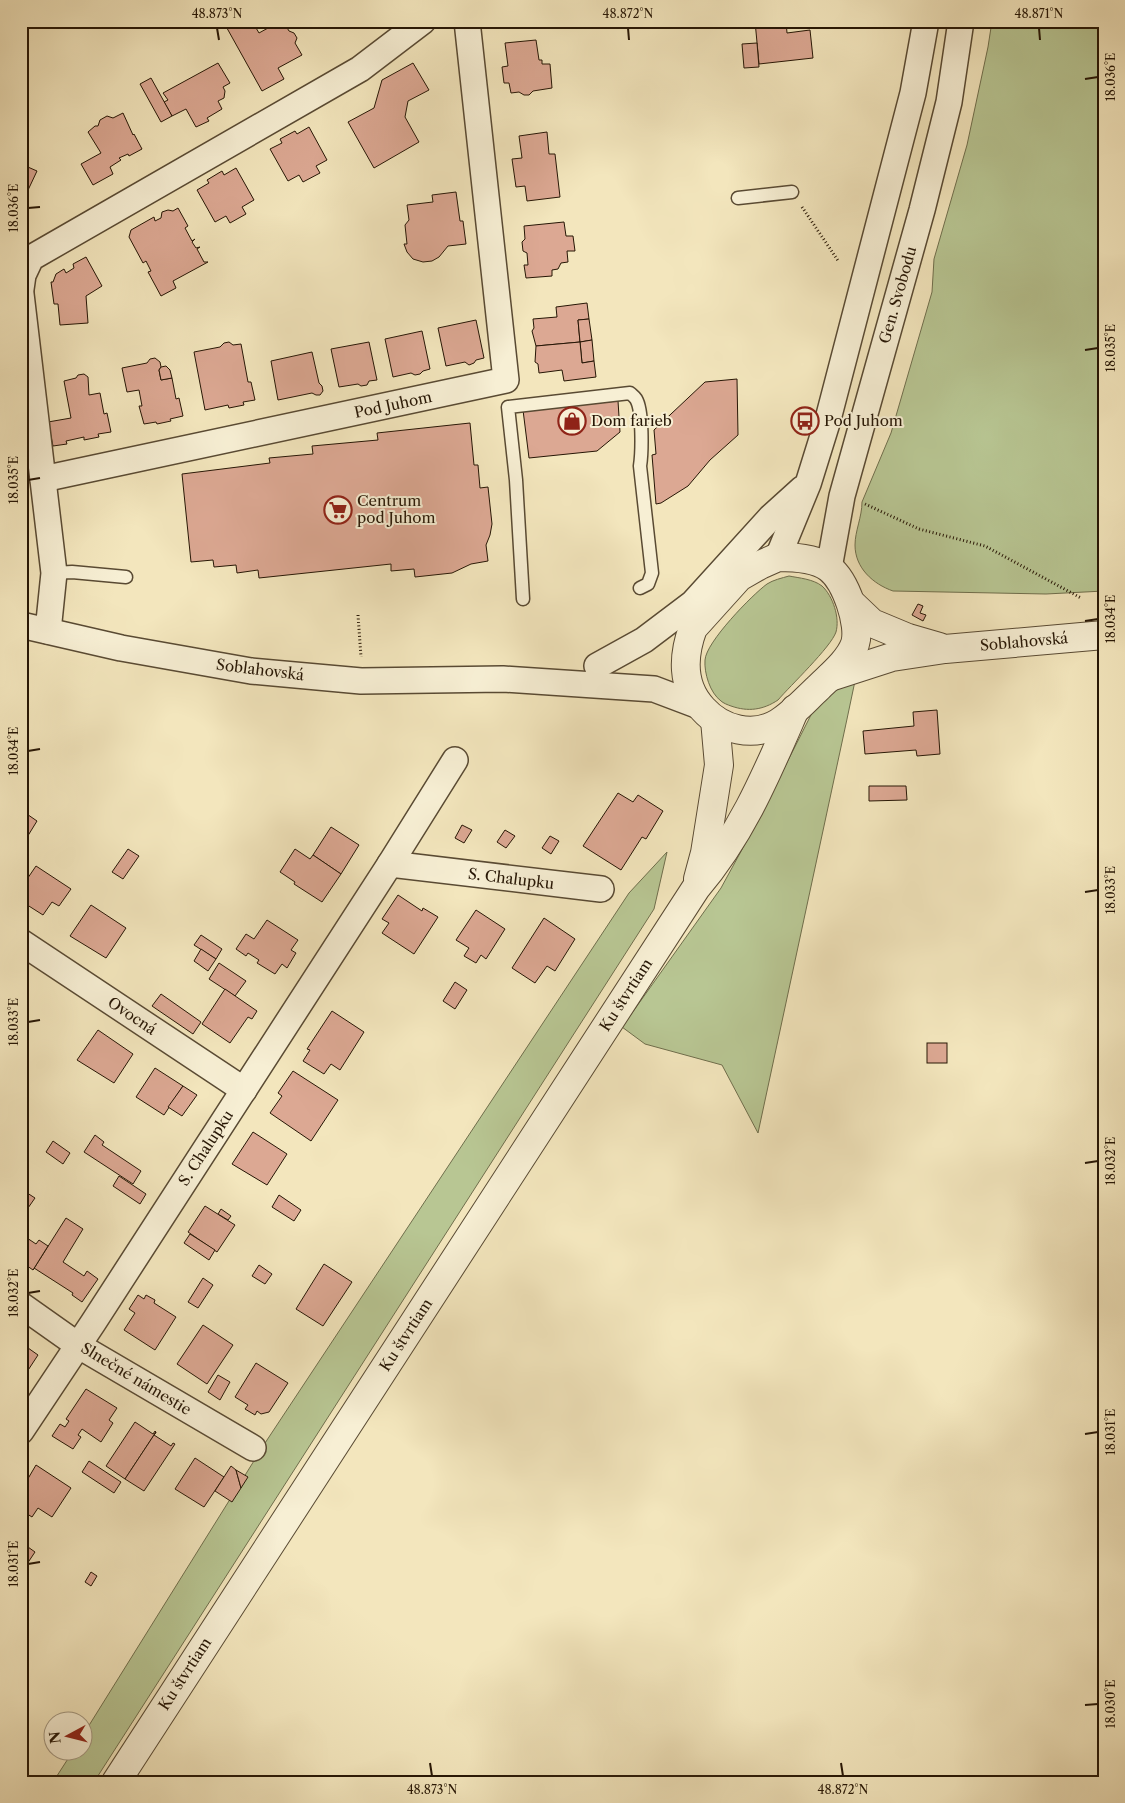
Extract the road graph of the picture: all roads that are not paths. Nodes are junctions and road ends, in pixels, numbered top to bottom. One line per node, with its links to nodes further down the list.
1 (423, 21): 7 (street)
2 (467, 21): 9 (street, Pod Juhom)
3 (926, 21): 10 (street)
4 (962, 21): 12 (street, Gen. Svobodu)
5 (792, 192): 6 (lane)
6 (738, 198)
7 (21, 289)
8 (21, 294): 9 (street)
9 (43, 479): 13 (street)
10 (808, 484): 11 (street); 18 (street)
11 (778, 557): 12 (street); 18 (street, Ku štvrtiam)
12 (829, 568): 17 (street, Ku štvrtiam)
13 (54, 573): 14 (lane); 20 (street)
14 (126, 577)
15 (640, 588): 16 (lane)
16 (523, 599)
17 (852, 604): 22 (street); 23 (street, Ku štvrtiam)
18 (693, 615): 24 (street, Soblahovská); 26 (street, Ku štvrtiam)
19 (21, 625): 20 (street, Soblahovská)
20 (48, 631): 24 (street, Soblahovská)
21 (1104, 635): 22 (street, Soblahovská)
22 (945, 649): 23 (street, Soblahovská)
23 (828, 678): 25 (street, Ku štvrtiam)
24 (503, 679): 26 (street, Soblahovská)
25 (796, 709): 26 (street, Ku štvrtiam); 29 (street, Ku štvrtiam)
26 (707, 713): 29 (street, Ku štvrtiam)
27 (455, 760): 28 (street, S. Chalupku)
28 (390, 864): 30 (street, S. Chalupku); 32 (street, S. Chalupku)
29 (696, 888): 37 (street, Ku štvrtiam)
30 (602, 889)
31 (21, 942): 32 (street, Ovocná)
32 (244, 1090): 34 (street, S. Chalupku)
33 (21, 1305): 34 (street, Slnečné námestie)
34 (79, 1346): 35 (street, S. Chalupku); 36 (street, Slnečné námestie)
35 (21, 1431)
36 (253, 1448)
37 (116, 1782)

